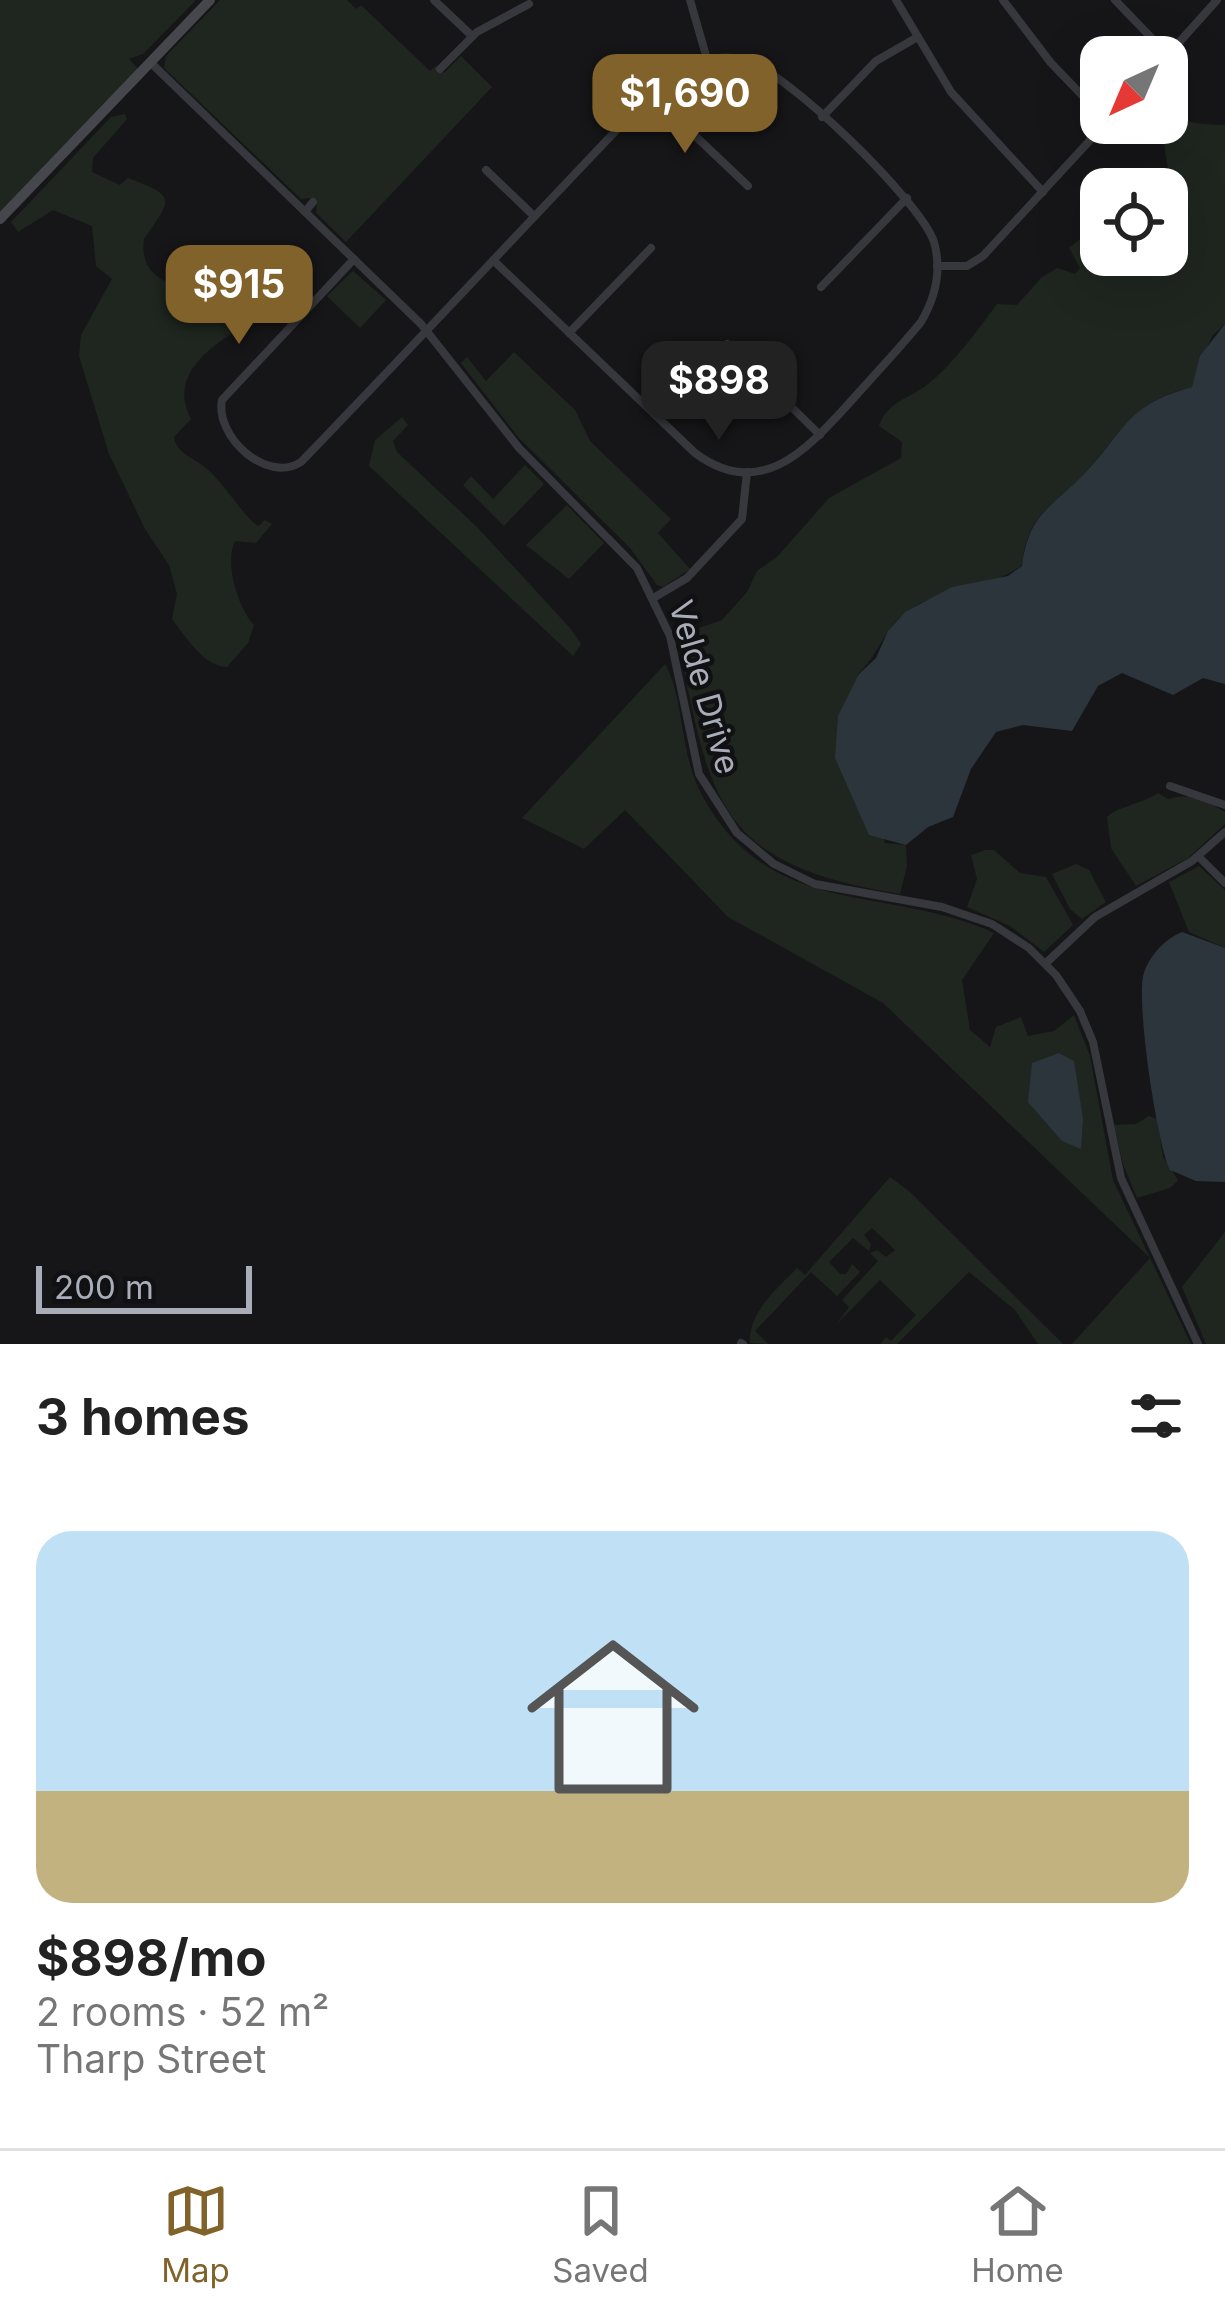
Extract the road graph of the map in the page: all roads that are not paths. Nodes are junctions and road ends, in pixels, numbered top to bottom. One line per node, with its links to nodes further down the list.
1 (210, 0): 14 (main road)
2 (434, 0): 9 (street)
3 (690, 0): 13 (street)
4 (896, 0): 12 (street)
5 (1003, 0): 16 (street)
6 (1115, 0): 10 (street)
7 (1217, 0): 11 (street)
8 (530, 4): 9 (street)
9 (472, 36): 15 (street)
10 (1148, 36)
11 (1185, 36)
12 (916, 38): 18 (street); 22 (street)
13 (707, 59): 17 (street); 18 (street)
14 (151, 62): 25 (street, Velde Drive); 27 (main road)
15 (440, 69)
16 (1080, 93)
17 (651, 94): 21 (street); 26 (street)
18 (822, 117): 23 (street)
19 (1087, 144): 22 (street)
20 (486, 170): 26 (street)
21 (748, 186)
22 (1042, 192): 31 (street)
23 (907, 198): 31 (street); 32 (street)
24 (313, 202): 25 (street)
25 (305, 212): 29 (street, Velde Drive)
26 (534, 216): 30 (street)
27 (0, 219)
28 (651, 248): 34 (street)
29 (354, 259): 33 (street, Velde Drive); 33 (street)
30 (493, 260): 33 (street); 34 (street)
31 (937, 266): 36 (street)
32 (821, 287)
33 (426, 330): 38 (street, Velde Drive)
34 (569, 333): 37 (street)
35 (727, 344): 36 (street)
36 (820, 435): 37 (street)
37 (747, 472): 38 (street)
38 (655, 597): 44 (street, Velde Drive)
39 (1170, 786): 40 (street)
40 (1225, 805)
41 (1225, 832): 42 (street)
42 (1198, 857): 43 (street); 44 (street)
43 (1225, 883)
44 (1046, 963): 45 (street, Velde Drive)
45 (1198, 1344)

